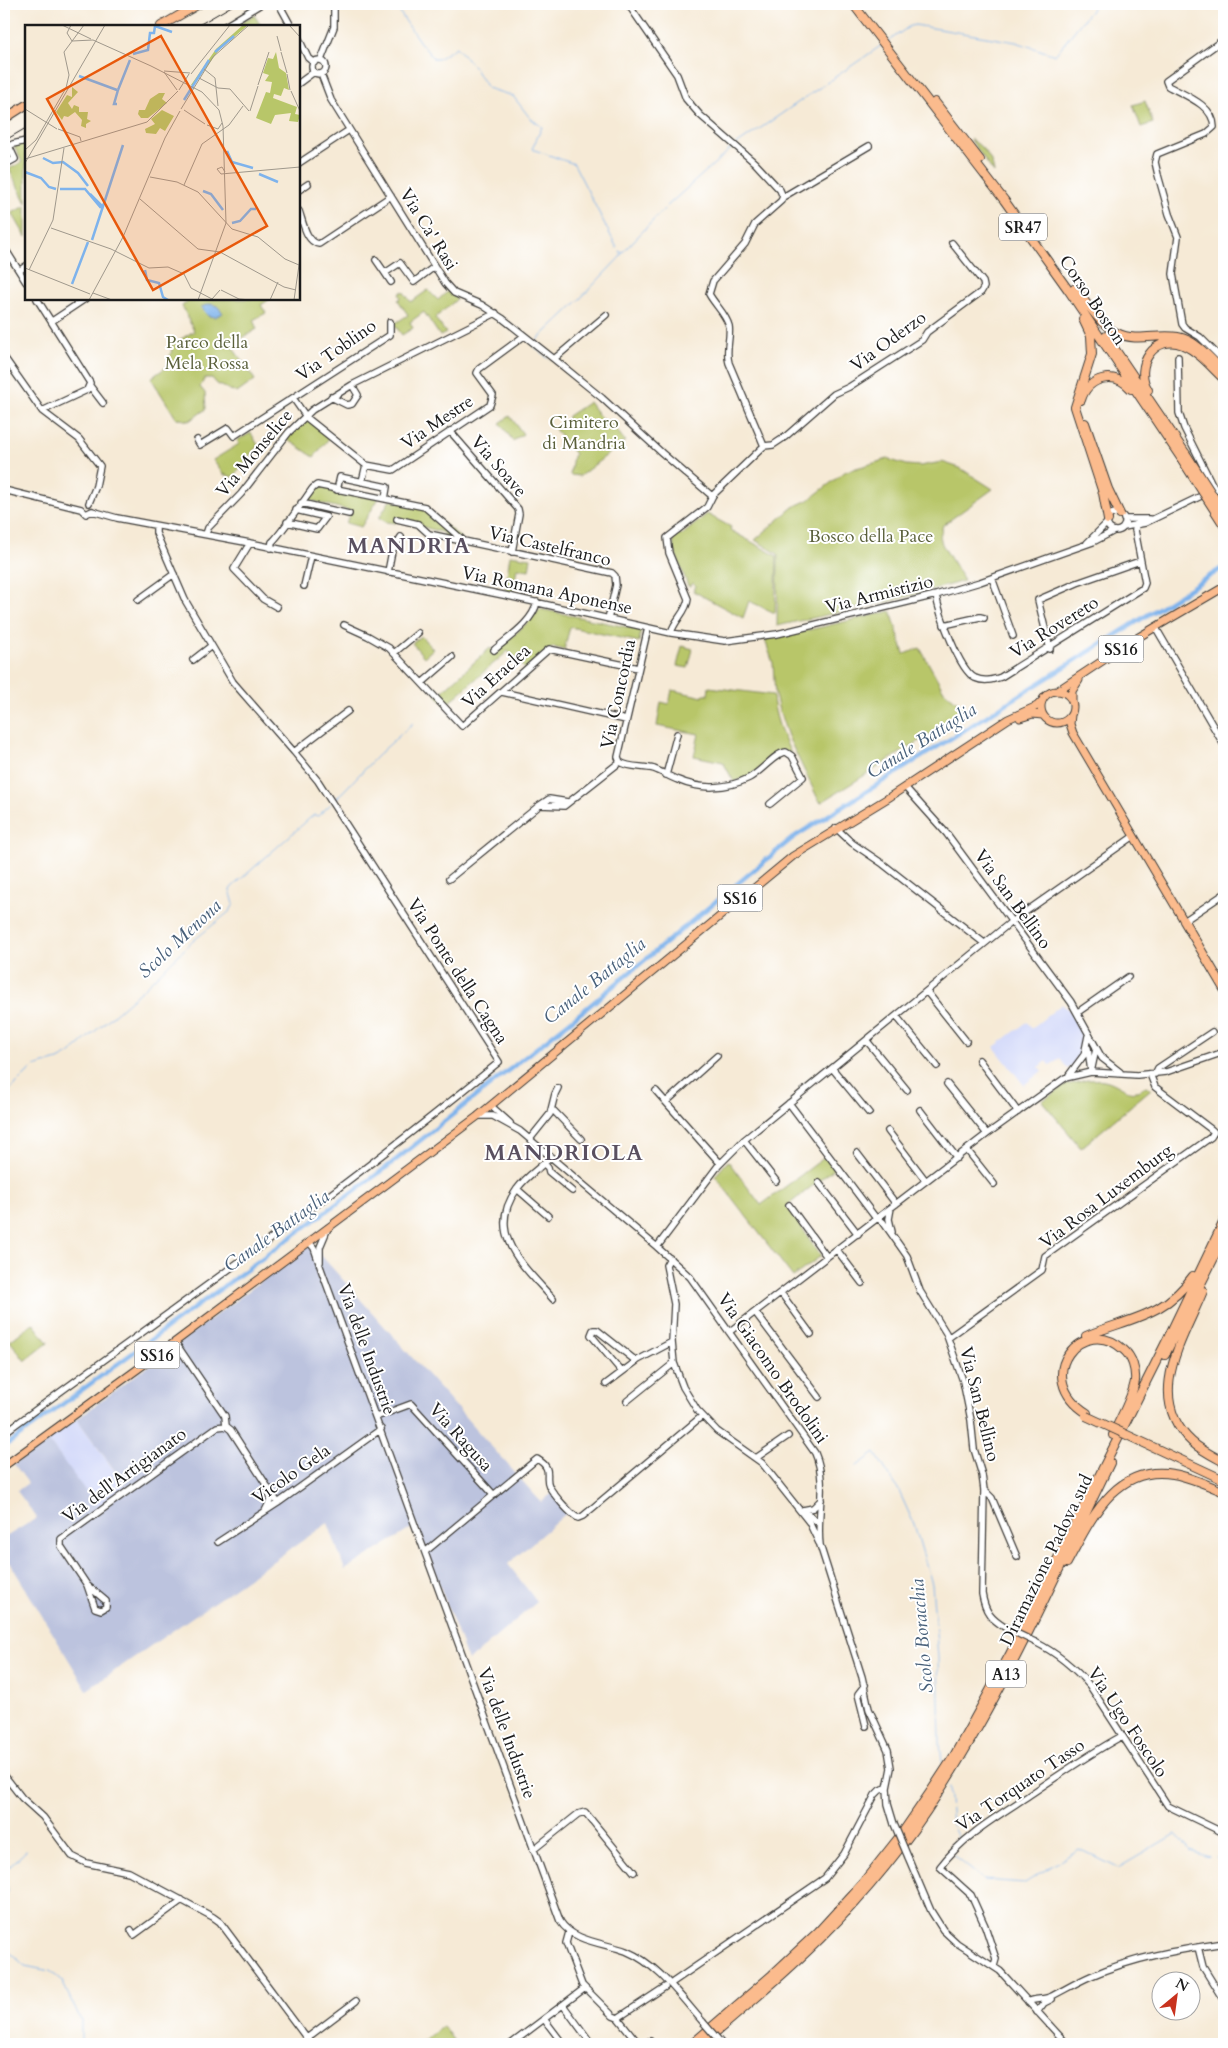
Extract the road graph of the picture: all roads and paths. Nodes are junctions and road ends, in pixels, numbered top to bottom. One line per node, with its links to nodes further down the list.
1 (198, 4): 8 (highway)
2 (261, 4): 9 (street)
3 (278, 4): 10 (street)
4 (334, 4): 13 (street, Via Ca' Rasi)
5 (628, 4): 28 (street)
6 (853, 4): 39 (highway, Corso Boston / SR47)
7 (859, 4): 39 (highway, Corso Boston / SR47)
8 (163, 25)
9 (227, 25)
10 (290, 25)
11 (1224, 39): 50 (street)
12 (300, 41): 14 (street)
13 (321, 60): 14 (street); 15 (street, Via Ca' Rasi)
14 (314, 63): 15 (street, Via Ca' Rasi)
15 (317, 73): 16 (street); 27 (street, Via Ca' Rasi)
16 (300, 82)
17 (25, 107): 18 (highway)
18 (4, 119)
19 (346, 132): 23 (street)
20 (25, 141): 22 (street)
21 (869, 146): 28 (street)
22 (6, 148): 24 (street)
23 (300, 162)
24 (4, 165)
25 (308, 184): 26 (street)
26 (300, 189)
27 (391, 196): 29 (street); 34 (street, Via Ca' Rasi)
28 (783, 197): 64 (street)
29 (300, 214)
30 (952, 243): 64 (street, Via Oderzo)
31 (4, 247): 35 (street)
32 (376, 260): 36 (street)
33 (25, 267): 35 (street)
34 (434, 267): 36 (street); 42 (street, Via Ca' Rasi)
35 (19, 271): 37 (street)
36 (385, 273): 38 (street)
37 (25, 280)
38 (392, 282)
39 (1071, 290): 51 (highway); 59 (highway, Corso Boston / SR47); 61 (highway, Corso Boston / SR47); 86 (highway)
40 (39, 300): 44 (street)
41 (84, 300): 44 (street)
42 (496, 314): 46 (street, Via Ca' Rasi); 53 (street, Via Monselice)
43 (606, 314): 49 (street)
44 (52, 321): 54 (street)
45 (390, 322): 56 (street, Via Toblino)
46 (524, 336): 49 (street, Via Ca' Rasi); 62 (street, Via Mestre)
47 (1178, 356): 71 (street)
48 (4, 357): 58 (street)
49 (554, 359): 72 (street, Via Ca' Rasi)
50 (1224, 361)
51 (1224, 372)
52 (1224, 379): 61 (highway)
53 (352, 385): 55 (street, Via Monselice); 55 (street)
54 (90, 386): 57 (street); 58 (street)
55 (331, 397): 60 (street, Via Monselice)
56 (292, 398): 60 (street, Via Toblino); 63 (street, Via Toblino)
57 (103, 402)
58 (42, 412): 74 (street)
59 (1153, 415): 65 (highway, Corso Boston / SR47); 83 (highway)
60 (305, 416): 66 (street, Via Mestre); 93 (street, Via Monselice)
61 (1168, 427): 65 (highway, Corso Boston / SR47)
62 (450, 431): 66 (street, Via Mestre); 99 (street, Via Soave)
63 (197, 440)
64 (764, 446): 72 (street, Via Oderzo)
65 (1184, 456): 80 (highway, Corso Boston / SR47, bridge); 89 (highway, Corso Boston / SR47, bridge)
66 (366, 465): 67 (street)
67 (362, 482): 70 (street); 73 (street)
68 (1224, 485): 71 (street)
69 (4, 490): 76 (street, Via Romana Aponense)
70 (336, 490): 73 (street, Via Castelfranco); 75 (street, Via Castelfranco)
71 (1215, 490): 85 (street)
72 (712, 496): 117 (street)
73 (385, 499): 95 (street, Via Castelfranco)
74 (89, 503): 76 (street); 79 (street)
75 (301, 503): 77 (street, Via Castelfranco); 78 (street)
76 (81, 509): 79 (street, Via Romana Aponense)
77 (296, 510): 82 (street); 87 (street, Via Castelfranco)
78 (331, 510): 81 (street); 82 (street)
79 (92, 511): 90 (street, Via Romana Aponense)
80 (1224, 513)
81 (349, 514)
82 (326, 517): 87 (street)
83 (1122, 517): 85 (street); 86 (street); 91 (street)
84 (397, 519): 95 (street, Via Castelfranco)
85 (1152, 520): 88 (street)
86 (1108, 521): 92 (street); 97 (street)
87 (287, 522): 98 (street, Via Castelfranco)
88 (1136, 525): 91 (street); 101 (street, Via Rovereto)
89 (1224, 525)
90 (156, 526): 93 (street, Via Romana Aponense); 103 (street, Via Ponte della Cagna)
91 (1124, 527): 92 (street)
92 (1114, 531): 97 (street, Via Armistizio)
93 (206, 534): 96 (street, Via Romana Aponense)
94 (401, 537): 102 (street)
95 (464, 542): 99 (street, Via Castelfranco)
96 (250, 543): 98 (street, Via Romana Aponense); 110 (street)
97 (1087, 543): 104 (street, Via Armistizio)
98 (274, 549): 100 (street, Via Romana Aponense)
99 (512, 552): 112 (street, Via Castelfranco)
100 (311, 556): 102 (street, Via Romana Aponense); 105 (street)
101 (1140, 561): 121 (street, Via Rovereto); 121 (street)
102 (388, 572): 109 (street, Via Romana Aponense)
103 (174, 574): 108 (street); 120 (street, Via Ponte della Cagna)
104 (992, 578): 107 (street, Via Armistizio); 119 (street)
105 (304, 586)
106 (1224, 586): 116 (main road, SS16)
107 (936, 595): 113 (street, Via Rovereto); 117 (street, Via Armistizio)
108 (138, 600)
109 (536, 602): 112 (street, Via Romana Aponense); 122 (street)
110 (277, 607)
111 (984, 618): 113 (street)
112 (608, 619): 115 (street, Via Romana Aponense)
113 (944, 624): 121 (street, Via Rovereto)
114 (344, 625): 123 (street, Via Eraclea)
115 (648, 628): 117 (street, Via Romana Aponense); 126 (street, Via Concordia)
116 (1156, 628): 127 (main road, SS16); 141 (street)
117 (671, 632)
118 (418, 633): 123 (street)
119 (1013, 636)
120 (211, 646): 125 (street); 142 (street, Via Ponte della Cagna)
121 (1050, 648)
122 (494, 650)
123 (394, 653): 128 (street, Via Eraclea)
124 (452, 657): 128 (street)
125 (193, 660)
126 (638, 668): 130 (street, Via Eraclea); 136 (street, Via Concordia)
127 (1086, 672): 129 (main road, SS16); 132 (main road, SS16)
128 (422, 683): 130 (street, Via Eraclea)
129 (1057, 691): 131 (main road, SS16); 132 (main road)
130 (502, 692): 136 (street)
131 (1041, 702): 134 (main road); 138 (main road, SS16)
132 (1072, 704): 135 (main road, SS16)
133 (348, 712): 142 (street)
134 (1042, 715): 137 (main road); 138 (main road, SS16)
135 (1071, 715): 137 (main road); 139 (main road)
136 (626, 720): 143 (street, Via Concordia)
137 (1059, 723): 139 (main road)
138 (998, 726): 145 (main road, SS16)
139 (1073, 733): 148 (main road)
140 (677, 734): 144 (street)
141 (1224, 744)
142 (294, 752): 246 (street, Via Ponte della Cagna)
143 (620, 762): 144 (street); 149 (street, Via Concordia)
144 (666, 775): 146 (street)
145 (905, 786): 147 (main road, SS16); 152 (street, Via San Bellino)
146 (770, 804)
147 (836, 828): 154 (street); 182 (main road, SS16)
148 (1134, 836): 151 (main road); 152 (street)
149 (449, 879)
150 (1224, 894): 151 (street)
151 (1184, 921): 153 (highway)
152 (1010, 922): 154 (street); 159 (street, Via San Bellino)
153 (1194, 937): 156 (highway); 157 (highway)
154 (984, 943): 158 (street)
155 (1128, 977): 159 (street)
156 (1224, 984)
157 (1224, 989)
158 (927, 992): 160 (street); 164 (street)
159 (1078, 1012): 162 (street, Via San Bellino)
160 (897, 1017): 163 (street); 171 (street)
161 (1212, 1032): 170 (street)
162 (1088, 1036): 165 (street, Via San Bellino); 166 (street, Via San Bellino)
163 (867, 1041): 172 (street); 180 (street)
164 (966, 1041)
165 (1087, 1046): 174 (street, Via San Bellino); 177 (street, Via San Bellino)
166 (1096, 1049): 174 (street); 175 (street, Via San Bellino)
167 (1224, 1052): 173 (street)
168 (717, 1056): 183 (street)
169 (979, 1060): 188 (street)
170 (1170, 1060): 173 (street); 176 (street)
171 (937, 1066)
172 (832, 1068): 184 (street); 189 (street)
173 (1176, 1070): 176 (street)
174 (1091, 1072): 175 (street, Via San Bellino); 177 (street, Via San Bellino)
175 (1124, 1074): 176 (street)
176 (1153, 1074): 232 (street, Via Rosa Luxemburg)
177 (1066, 1077): 188 (street, Via San Bellino)
178 (947, 1084): 193 (street)
179 (558, 1088): 186 (street)
180 (906, 1090)
181 (656, 1091): 183 (street)
182 (501, 1098): 185 (main road, SS16); 191 (street)
183 (666, 1102): 202 (street)
184 (789, 1103): 196 (street); 212 (street)
185 (490, 1107): 190 (main road, SS16); 191 (street, Via Giacomo Brodolini)
186 (551, 1110): 194 (street); 195 (street)
187 (920, 1110): 200 (street)
188 (1018, 1112): 193 (street, Via San Bellino)
189 (869, 1113)
190 (478, 1116): 191 (street); 214 (main road, SS16)
191 (499, 1116): 194 (street, Via Giacomo Brodolini)
192 (888, 1131): 204 (street)
193 (987, 1134): 197 (street, Via San Bellino)
194 (530, 1139): 199 (street, Via Giacomo Brodolini)
195 (581, 1139)
196 (744, 1140): 202 (street); 203 (street)
197 (967, 1150): 200 (street, Via San Bellino); 206 (street)
198 (857, 1154): 210 (street)
199 (551, 1156): 201 (street); 220 (street, Via Giacomo Brodolini)
200 (957, 1158): 204 (street, Via San Bellino)
201 (544, 1163): 207 (street); 208 (street)
202 (720, 1163): 220 (street)
203 (776, 1180)
204 (926, 1181): 210 (street, Via San Bellino)
205 (819, 1183): 215 (street)
206 (994, 1184)
207 (517, 1189): 211 (street); 228 (street)
208 (572, 1191)
209 (789, 1206): 222 (street)
210 (894, 1206): 212 (street, Via San Bellino)
211 (548, 1216)
212 (883, 1217): 215 (street); 216 (street, Via San Bellino); 216 (street, Via San Bellino)
213 (1224, 1221): 224 (highway)
214 (329, 1227): 217 (main road, SS16); 219 (street, Via delle Industrie)
215 (858, 1234): 221 (street)
216 (892, 1234): 232 (street, Via San Bellino)
217 (312, 1239): 219 (street, Via delle Industrie); 225 (street, Via delle Industrie); 233 (main road, SS16)
218 (1223, 1240): 249 (highway); 269 (highway, Diramazione Padova sud / A13)
219 (320, 1247): 225 (street, Via delle Industrie)
220 (657, 1247): 223 (street, Via Giacomo Brodolini)
221 (837, 1250): 222 (street); 226 (street)
222 (827, 1257): 227 (street)
223 (670, 1258): 230 (street, Via Giacomo Brodolini); 234 (street)
224 (1204, 1260): 241 (highway); 252 (highway, Diramazione Padova sud / A13)
225 (322, 1269): 243 (street, Via delle Industrie)
226 (862, 1283)
227 (780, 1292): 229 (street); 231 (street)
228 (552, 1299)
229 (755, 1312): 230 (street); 239 (street)
230 (729, 1332): 258 (street, Via Giacomo Brodolini)
231 (810, 1334)
232 (948, 1338): 255 (street, Via San Bellino)
233 (175, 1342): 244 (street); 250 (main road, SS16)
234 (672, 1342): 235 (street); 236 (street)
235 (636, 1361): 237 (street); 237 (street)
236 (674, 1363): 240 (street); 242 (street)
237 (622, 1372): 238 (street)
238 (606, 1384)
239 (819, 1397)
240 (627, 1401)
241 (1086, 1414): 251 (highway, bridge); 252 (highway); 253 (highway, bridge)
242 (702, 1416): 248 (street); 257 (street)
243 (376, 1417): 245 (street, Via delle Industrie); 257 (street, Via Ragusa)
244 (226, 1426): 254 (street); 268 (street, Via dell'Artigianato)
245 (381, 1429): 259 (street, Vicolo Gela); 266 (street, Via delle Industrie)
246 (4, 1433)
247 (788, 1436): 248 (street)
248 (756, 1458): 260 (street)
249 (1224, 1462)
250 (4, 1466)
251 (1224, 1476)
252 (1098, 1477): 305 (highway, Diramazione Padova sud / A13)
253 (1224, 1480)
254 (266, 1483): 259 (street); 261 (street)
255 (984, 1490): 267 (street, Via San Bellino); 273 (street, Via Ugo Foscolo, bridge)
256 (1224, 1492): 269 (highway)
257 (494, 1495): 266 (street)
258 (821, 1500): 260 (street); 263 (street, Via Giacomo Brodolini)
259 (278, 1503): 261 (street, Vicolo Gela)
260 (800, 1508): 262 (street); 263 (street)
261 (265, 1512): 264 (street, Vicolo Gela)
262 (809, 1522): 263 (street); 265 (street)
263 (819, 1523): 265 (street, Via Giacomo Brodolini)
264 (218, 1542)
265 (820, 1545): 270 (street)
266 (425, 1552): 278 (street, Via delle Industrie)
267 (1017, 1557)
268 (87, 1585)
269 (1036, 1615): 306 (highway, Diramazione Padova sud / A13)
270 (865, 1685): 271 (street); 276 (street)
271 (866, 1726)
272 (1120, 1726): 274 (street)
273 (1122, 1736): 274 (street, Via Ugo Foscolo); 285 (street, Via Torquato Tasso)
274 (1128, 1745): 277 (street, Via Ugo Foscolo)
275 (4, 1775): 280 (street)
276 (887, 1788): 285 (street, bridge); 286 (street)
277 (1224, 1833)
278 (533, 1850): 279 (street); 282 (street, Via delle Industrie)
279 (634, 1872)
280 (182, 1900): 281 (street); 297 (street)
281 (131, 1930)
282 (569, 1932): 288 (street); 307 (street, bridge)
283 (1224, 1945): 284 (street)
284 (1198, 1948): 290 (street); 291 (street); 293 (street)
285 (994, 1966): 291 (street)
286 (672, 1982)
287 (665, 1987): 294 (street)
288 (584, 1988): 292 (street); 294 (street)
289 (356, 2001): 297 (street)
290 (1224, 2001)
291 (1028, 2002): 293 (street)
292 (563, 2005): 295 (street); 298 (street)
293 (1037, 2012): 300 (street)
294 (618, 2018): 299 (street)
295 (544, 2019): 296 (street); 304 (street)
296 (521, 2037): 302 (street); 303 (street)
297 (307, 2038): 301 (street)
298 (588, 2039)
299 (650, 2041)
300 (1066, 2043)
301 (311, 2044)
302 (511, 2044)
303 (520, 2044)
304 (563, 2044)
305 (692, 2044)
306 (702, 2044)
307 (722, 2044)

